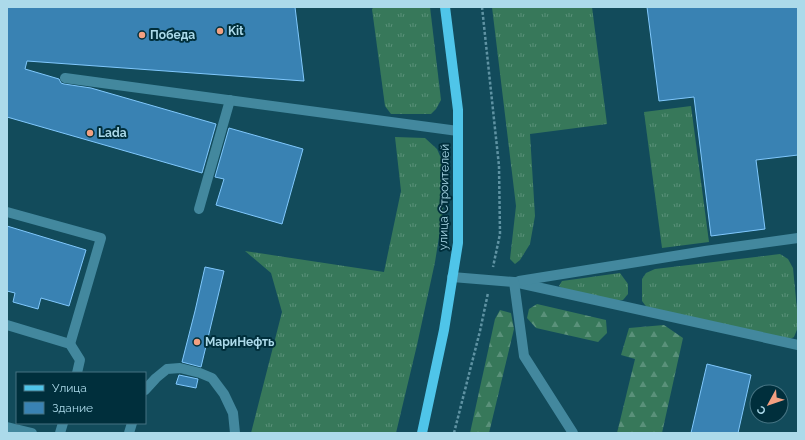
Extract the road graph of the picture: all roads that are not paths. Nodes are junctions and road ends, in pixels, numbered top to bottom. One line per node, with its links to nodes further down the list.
1 (445, 7): 4 (main road, улица Строителей)
2 (65, 78): 3 (street)
3 (230, 100): 4 (street); 5 (street)
4 (458, 131): 8 (main road, улица Строителей)
5 (199, 209)
6 (7, 212): 11 (street)
7 (798, 238): 9 (street)
8 (452, 277): 9 (street); 18 (main road, улица Строителей)
9 (514, 282): 12 (street); 19 (street)
10 (7, 325): 11 (street)
11 (70, 344): 13 (street)
12 (798, 346)
13 (77, 372)
14 (146, 389): 17 (street)
15 (7, 427): 16 (street)
16 (32, 433)
17 (235, 433)
18 (422, 433)
19 (573, 433)

